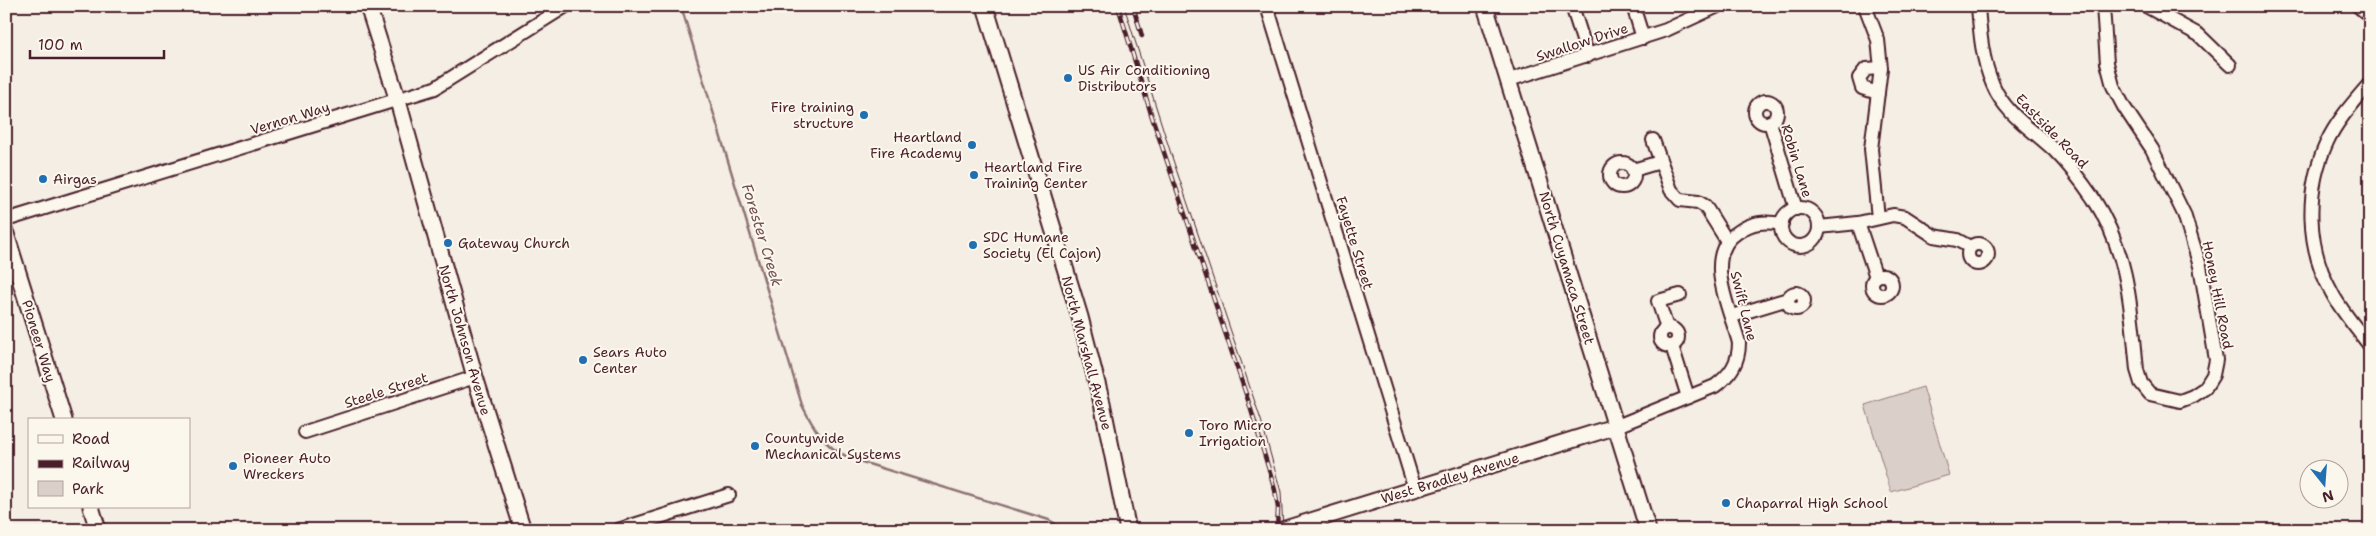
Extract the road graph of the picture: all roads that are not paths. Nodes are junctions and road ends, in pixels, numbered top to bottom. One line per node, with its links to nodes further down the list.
1 (368, 6): 22 (main road, North Johnson Avenue)
2 (566, 6): 22 (street, Vernon Way)
3 (985, 6): 53 (main road, North Marshall Avenue)
4 (1266, 6): 47 (street, Fayette Street)
5 (1485, 6): 19 (main road, North Cuyamaca Street)
6 (1572, 6): 16 (street)
7 (1633, 6): 15 (street)
8 (1718, 6): 15 (street, Swallow Drive)
9 (1865, 6): 18 (street)
10 (1978, 6): 41 (street, Eastside Road)
11 (2103, 6): 41 (street, Honey Hill Road)
12 (2146, 6): 17 (street)
13 (2358, 6): 14 (street)
14 (2370, 16)
15 (1643, 38): 16 (street, Swallow Drive)
16 (1588, 56): 19 (street, Swallow Drive)
17 (2230, 65)
18 (1881, 68): 21 (street); 21 (street)
19 (1508, 80): 45 (main road, North Cuyamaca Street)
20 (2370, 83): 40 (street)
21 (1878, 92): 28 (street)
22 (398, 101): 29 (street, Vernon Way); 42 (main road, North Johnson Avenue)
23 (1770, 122): 27 (street, Robin Lane)
24 (1653, 140): 25 (street)
25 (1660, 162): 26 (street); 34 (street)
26 (1632, 170)
27 (1796, 208): 31 (street); 32 (street)
28 (1878, 218): 30 (street); 35 (street)
29 (6, 220)
30 (1858, 223): 32 (street); 36 (street)
31 (1782, 224): 32 (street); 34 (street)
32 (1820, 227)
33 (6, 234): 44 (main road, Pioneer Way)
34 (1727, 241): 39 (street, Swift Lane)
35 (1970, 247)
36 (1876, 277)
37 (1680, 295): 43 (street)
38 (1788, 299): 39 (street)
39 (1732, 316): 43 (street, Swift Lane)
40 (2370, 346)
41 (2136, 359)
42 (475, 377): 46 (street, Steele Street); 51 (main road, North Johnson Avenue)
43 (1688, 397): 45 (street, Swift Lane)
44 (63, 418)
45 (1617, 426): 47 (main road, West Bradley Avenue); 55 (main road, North Cuyamaca Street)
46 (305, 432)
47 (1416, 489): 54 (main road, West Bradley Avenue)
48 (729, 495): 52 (street)
49 (91, 508): 50 (main road)
50 (98, 530)
51 (523, 530)
52 (618, 530)
53 (1128, 530)
54 (1282, 530)
55 (1648, 530)

